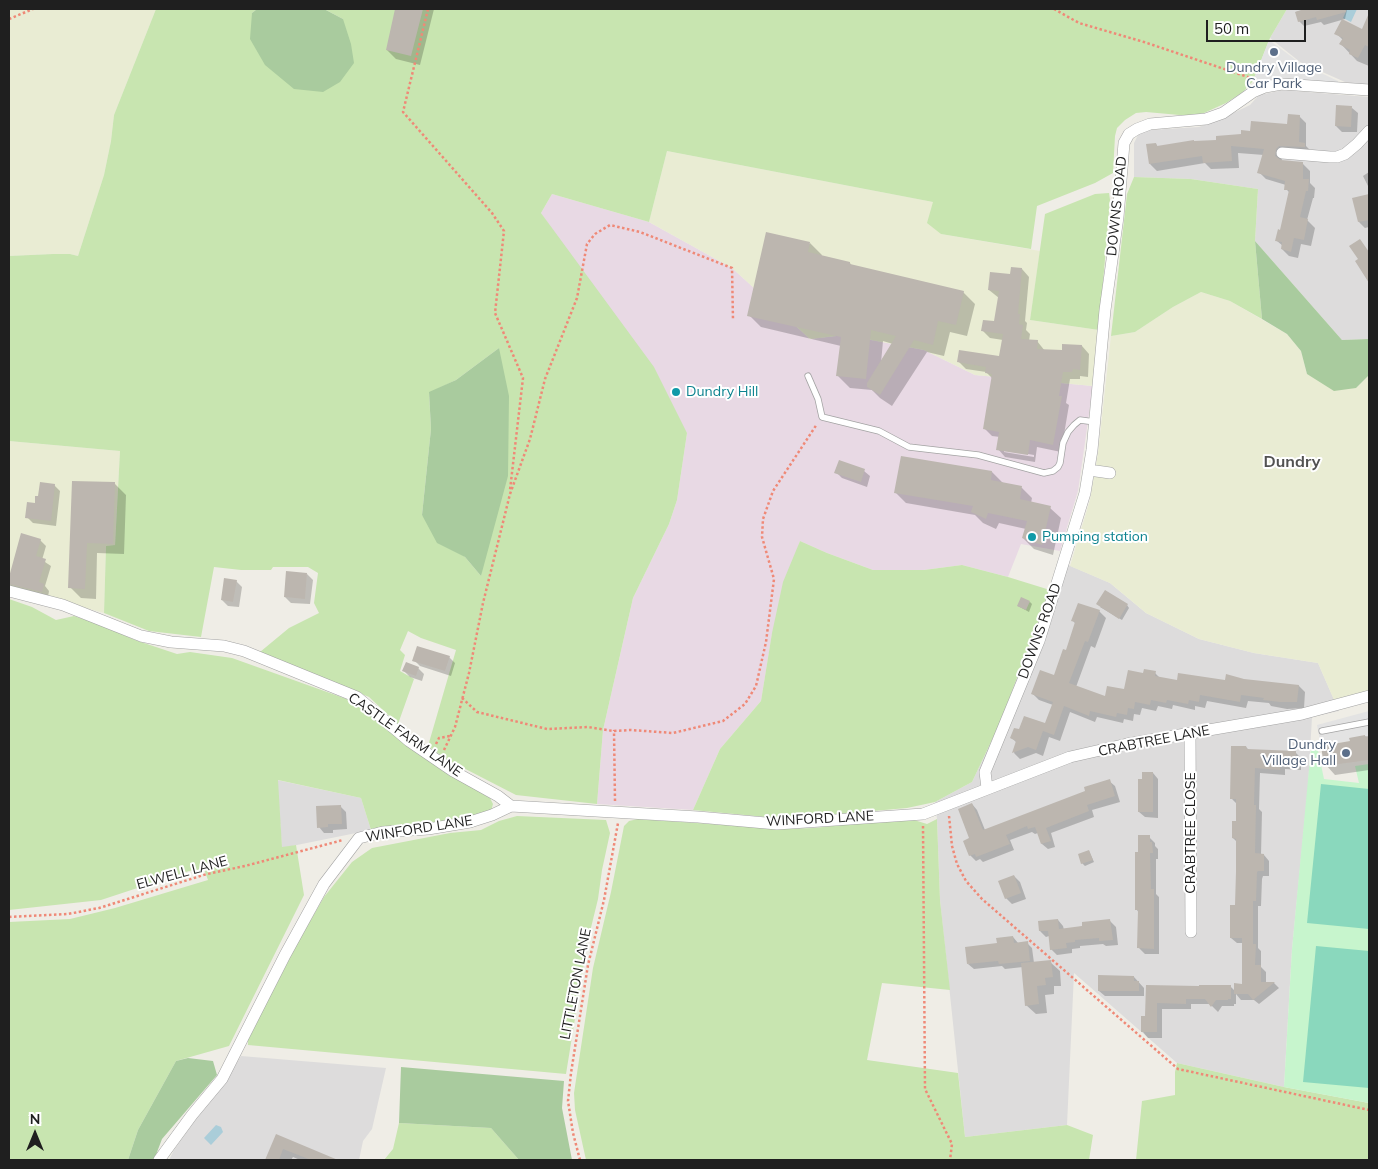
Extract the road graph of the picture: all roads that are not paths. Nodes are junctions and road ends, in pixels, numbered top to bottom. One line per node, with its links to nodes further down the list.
1 (1369, 90): 5 (street, DOWNS ROAD)
2 (1369, 130): 3 (street)
3 (1282, 152)
4 (808, 376): 5 (lane)
5 (1094, 422): 6 (street, DOWNS ROAD)
6 (1088, 470): 7 (street); 13 (street, DOWNS ROAD)
7 (1110, 473)
8 (9, 591): 14 (street, CASTLE FARM LANE)
9 (1369, 696): 12 (street, CRABTREE LANE)
10 (1369, 722): 11 (lane)
11 (1322, 731)
12 (1190, 733): 13 (street, CRABTREE LANE); 16 (street, CRABTREE CLOSE)
13 (988, 788): 15 (street, CRABTREE LANE)
14 (510, 806): 15 (street, WINFORD LANE); 17 (street, WINFORD LANE)
15 (945, 806)
16 (1191, 932)
17 (159, 1160)

